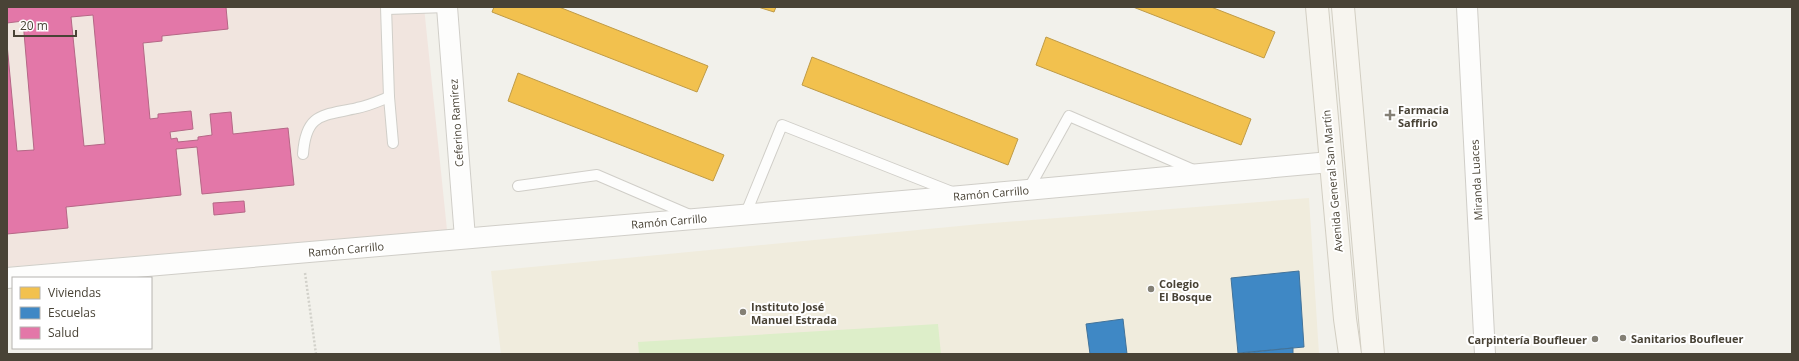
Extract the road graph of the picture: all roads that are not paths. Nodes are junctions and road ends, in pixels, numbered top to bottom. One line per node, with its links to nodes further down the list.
1 (447, 7): 5 (lane); 16 (street, Ceferino Ramírez)
2 (1317, 7): 9 (main road, Avenida General San Martín)
3 (1343, 7): 19 (main road)
4 (1467, 7): 20 (street, Miranda Luaces)
5 (386, 8): 6 (lane)
6 (389, 97): 7 (lane); 8 (lane)
7 (393, 143)
8 (303, 154)
9 (1330, 162): 10 (street, Ramón Carrillo); 18 (main road, Avenida General San Martín)
10 (1202, 173): 12 (street, Ramón Carrillo); 12 (lane)
11 (518, 186): 15 (lane)
12 (1028, 190): 13 (street, Ramón Carrillo)
13 (961, 196): 14 (street, Ramón Carrillo); 14 (lane)
14 (746, 213): 15 (street, Ramón Carrillo)
15 (697, 218): 16 (street, Ramón Carrillo)
16 (465, 238): 17 (street, Ramón Carrillo)
17 (19, 277)
18 (1350, 354)
19 (1373, 354)
20 (1485, 354)

